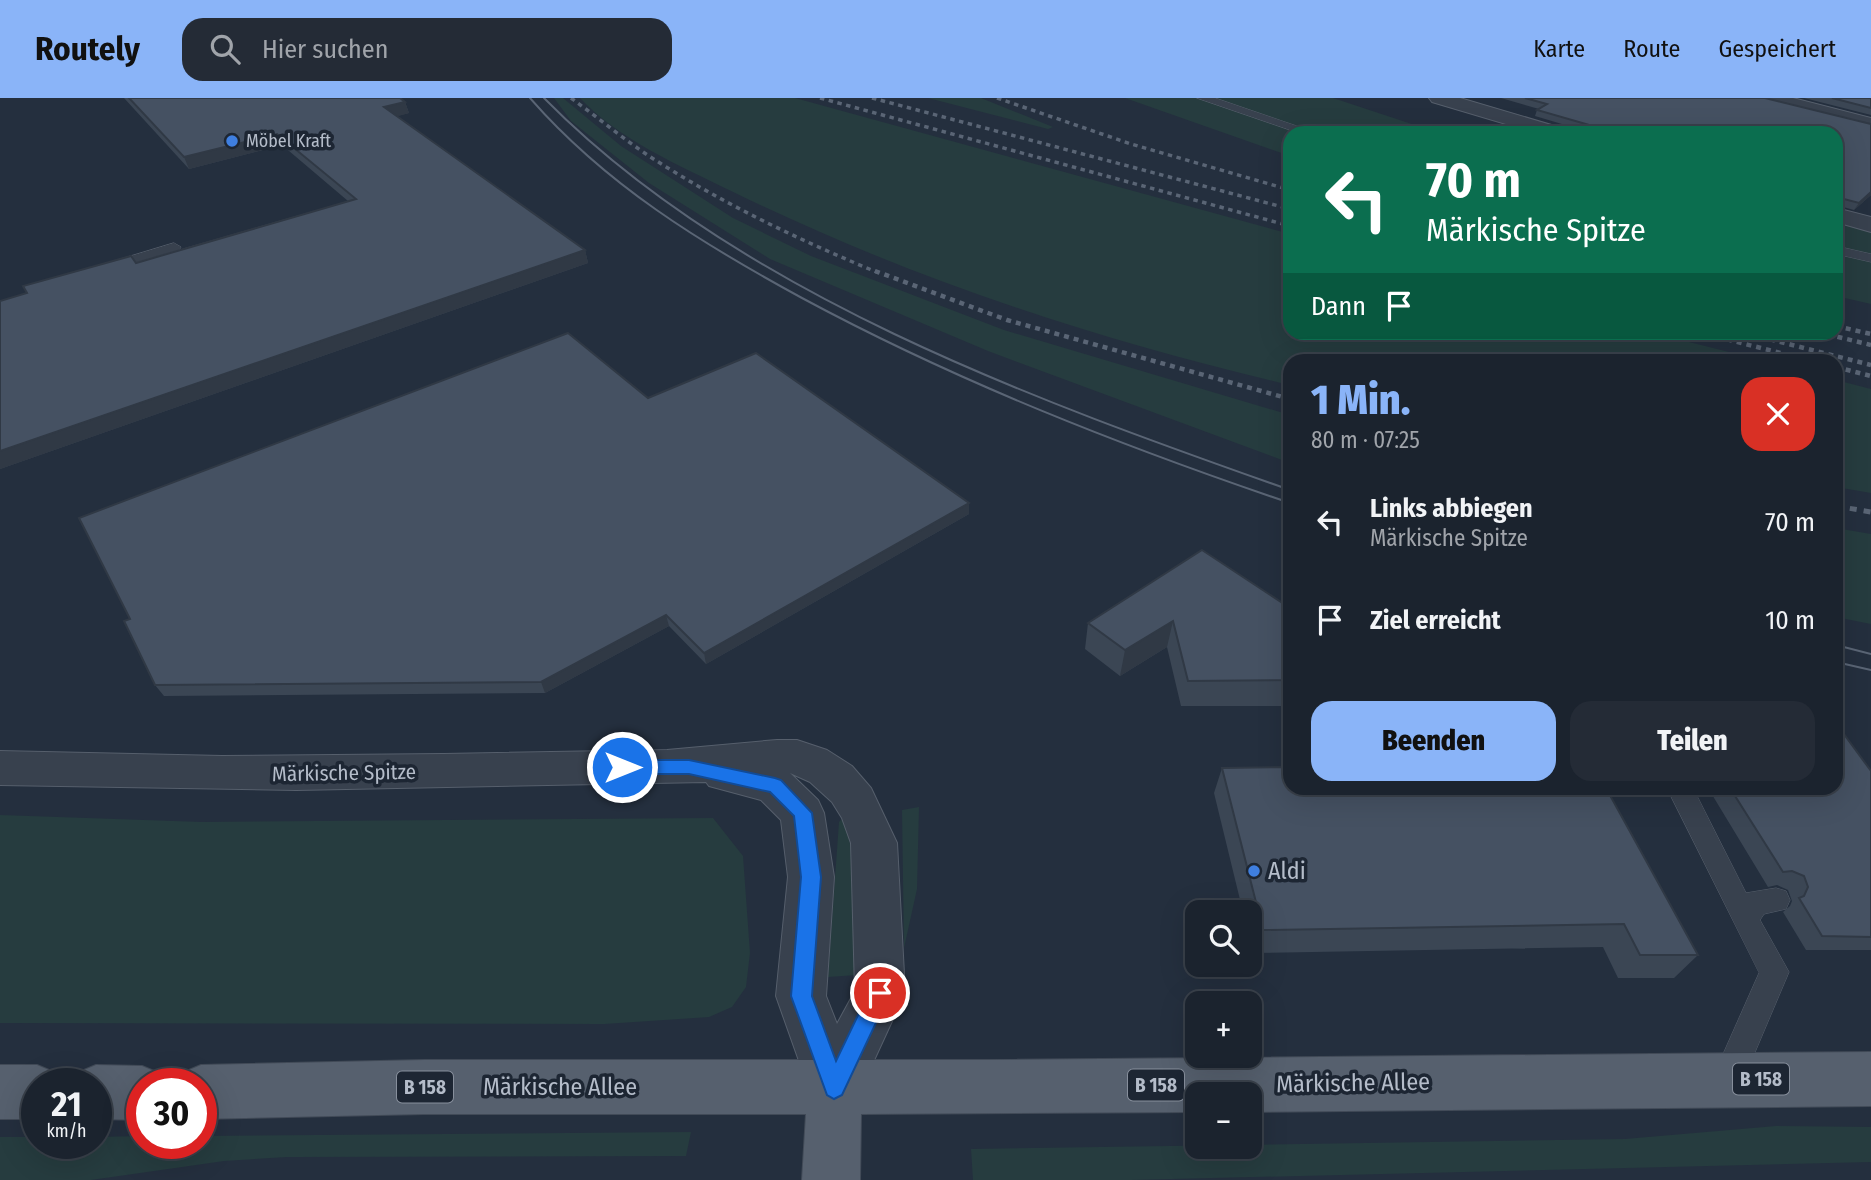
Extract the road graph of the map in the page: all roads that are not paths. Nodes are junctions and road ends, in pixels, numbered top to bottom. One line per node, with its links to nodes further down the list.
1 (1203, 98): 5 (lane)
2 (1439, 98): 6 (street)
3 (1769, 98): 4 (street)
4 (1871, 124)
5 (1289, 126)
6 (1534, 126)
7 (1843, 217): 8 (street)
8 (1871, 225)
9 (174, 247): 12 (lane)
10 (1843, 252): 11 (lane)
11 (1871, 258)
12 (103, 267)
13 (689, 767): 14 (street, Märkische Spitze); 20 (street, Märkische Spitze); 20 (street, Märkische Spitze)
14 (0, 768)
15 (1683, 795): 17 (lane)
16 (1776, 900): 17 (lane)
17 (1745, 919): 18 (lane)
18 (1728, 1079): 19 (main road, Märkische Allee / B 158); 20 (main road, Märkische Allee / B 158)
19 (1871, 1079)
20 (834, 1087): 23 (main road, Märkische Allee / B 158); 24 (main road)
21 (0, 1092): 22 (main road)
22 (21, 1092)
23 (217, 1092)
24 (831, 1180)

